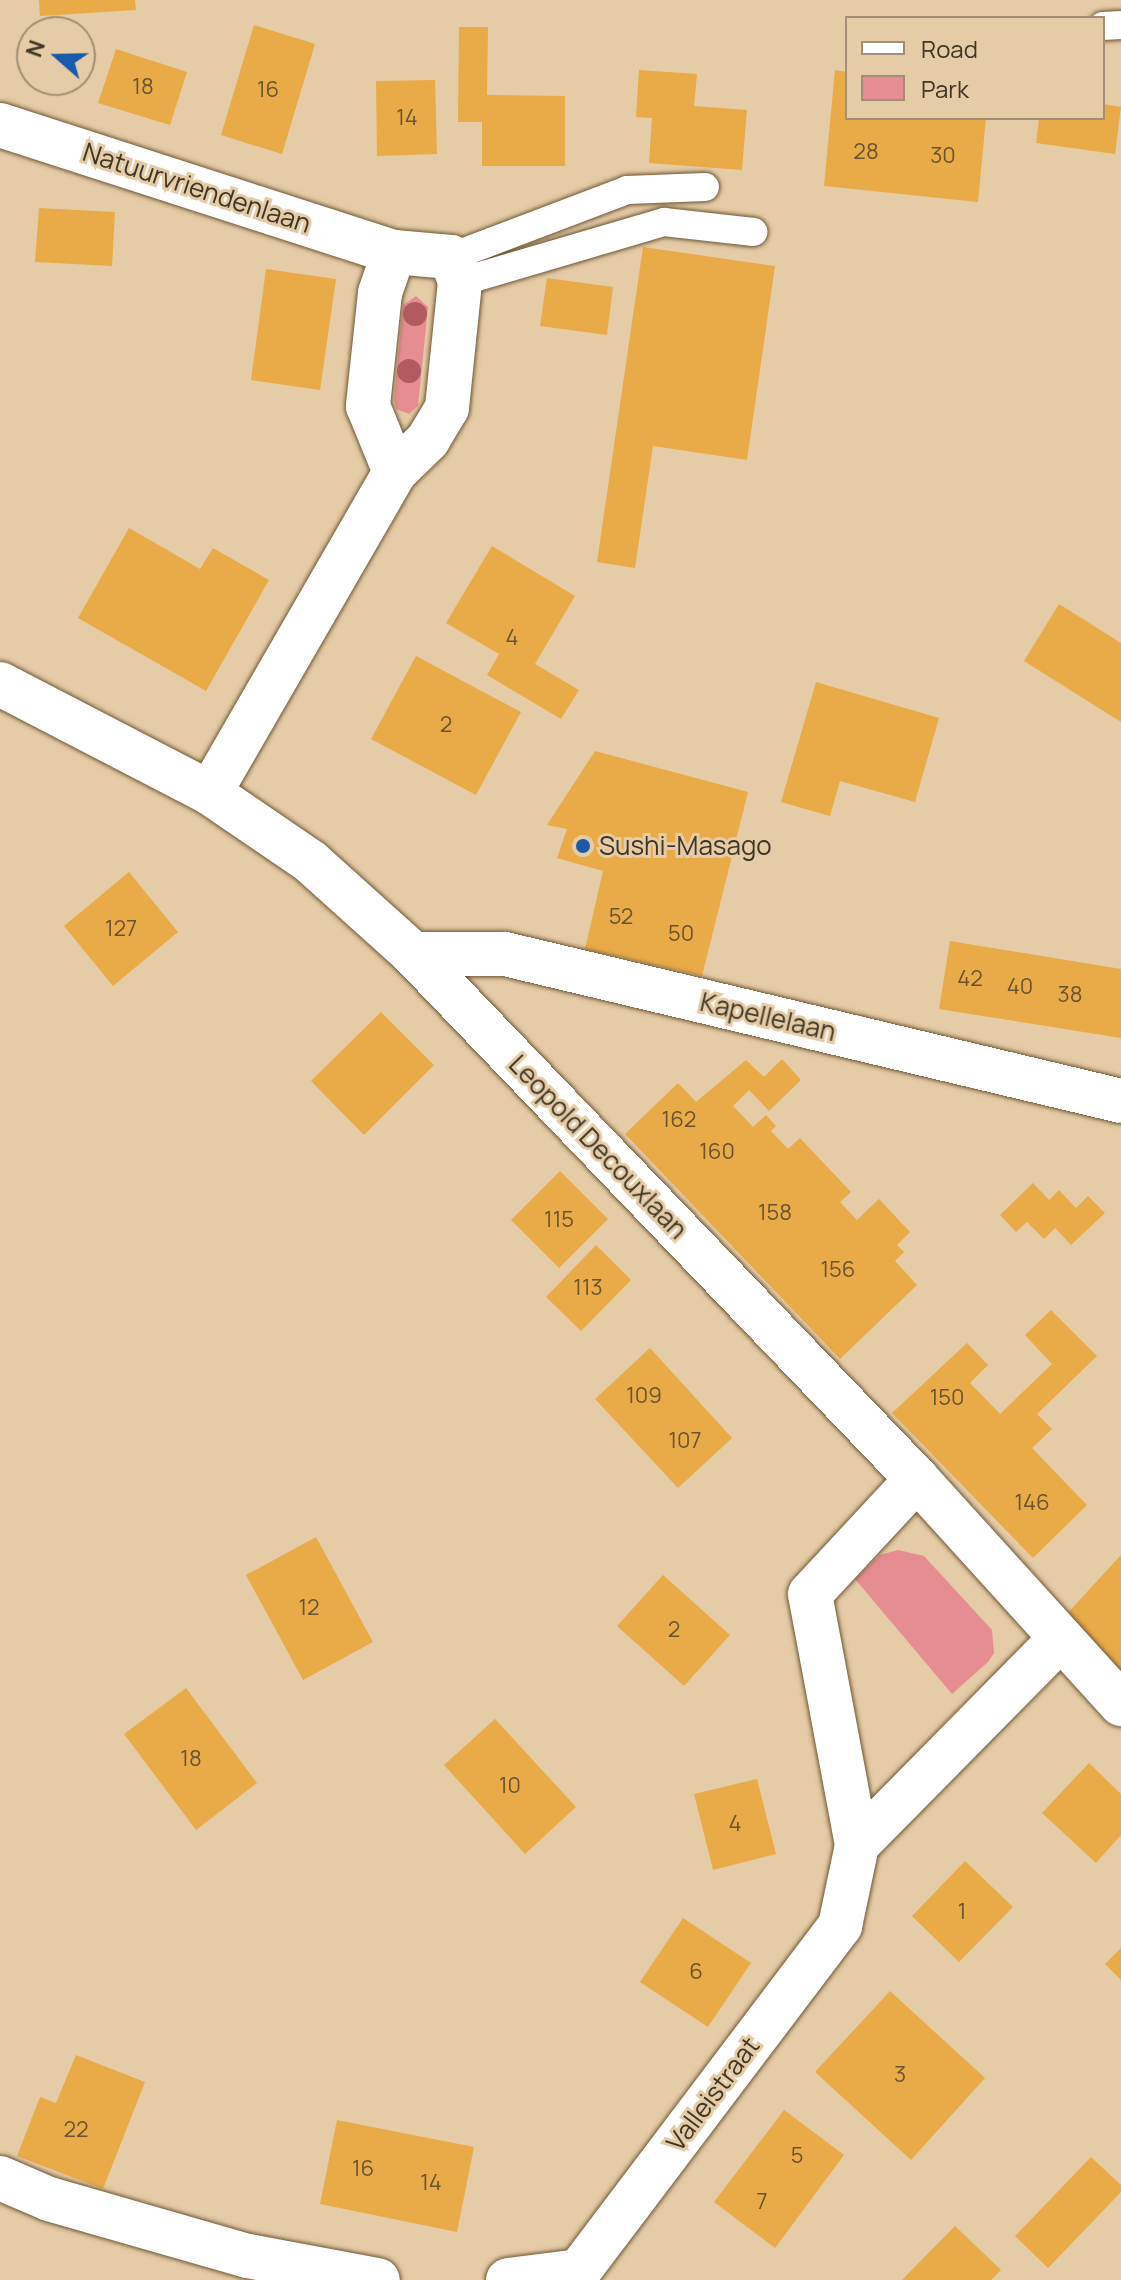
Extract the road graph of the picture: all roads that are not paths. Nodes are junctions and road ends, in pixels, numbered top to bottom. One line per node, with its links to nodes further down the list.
1 (0, 125): 4 (street, Natuurvriendenlaan)
2 (705, 187): 5 (lane)
3 (753, 232): 5 (lane)
4 (394, 252): 5 (street, Natuurvriendenlaan); 6 (street)
5 (456, 270): 6 (street)
6 (395, 472): 8 (street)
7 (0, 684): 8 (street, Leopold Decouxlaan)
8 (210, 793): 9 (street, Leopold Decouxlaan)
9 (413, 954): 10 (street, Kapellelaan); 11 (street, Leopold Decouxlaan)
10 (1121, 1101)
11 (917, 1479): 12 (street, Leopold Decouxlaan); 14 (street, Valleistraat)
12 (1059, 1640): 13 (street, Leopold Decouxlaan); 14 (street)
13 (1121, 1704)
14 (857, 1845): 17 (street, Valleistraat)
15 (0, 2178): 16 (street)
16 (378, 2280)
17 (508, 2280)

